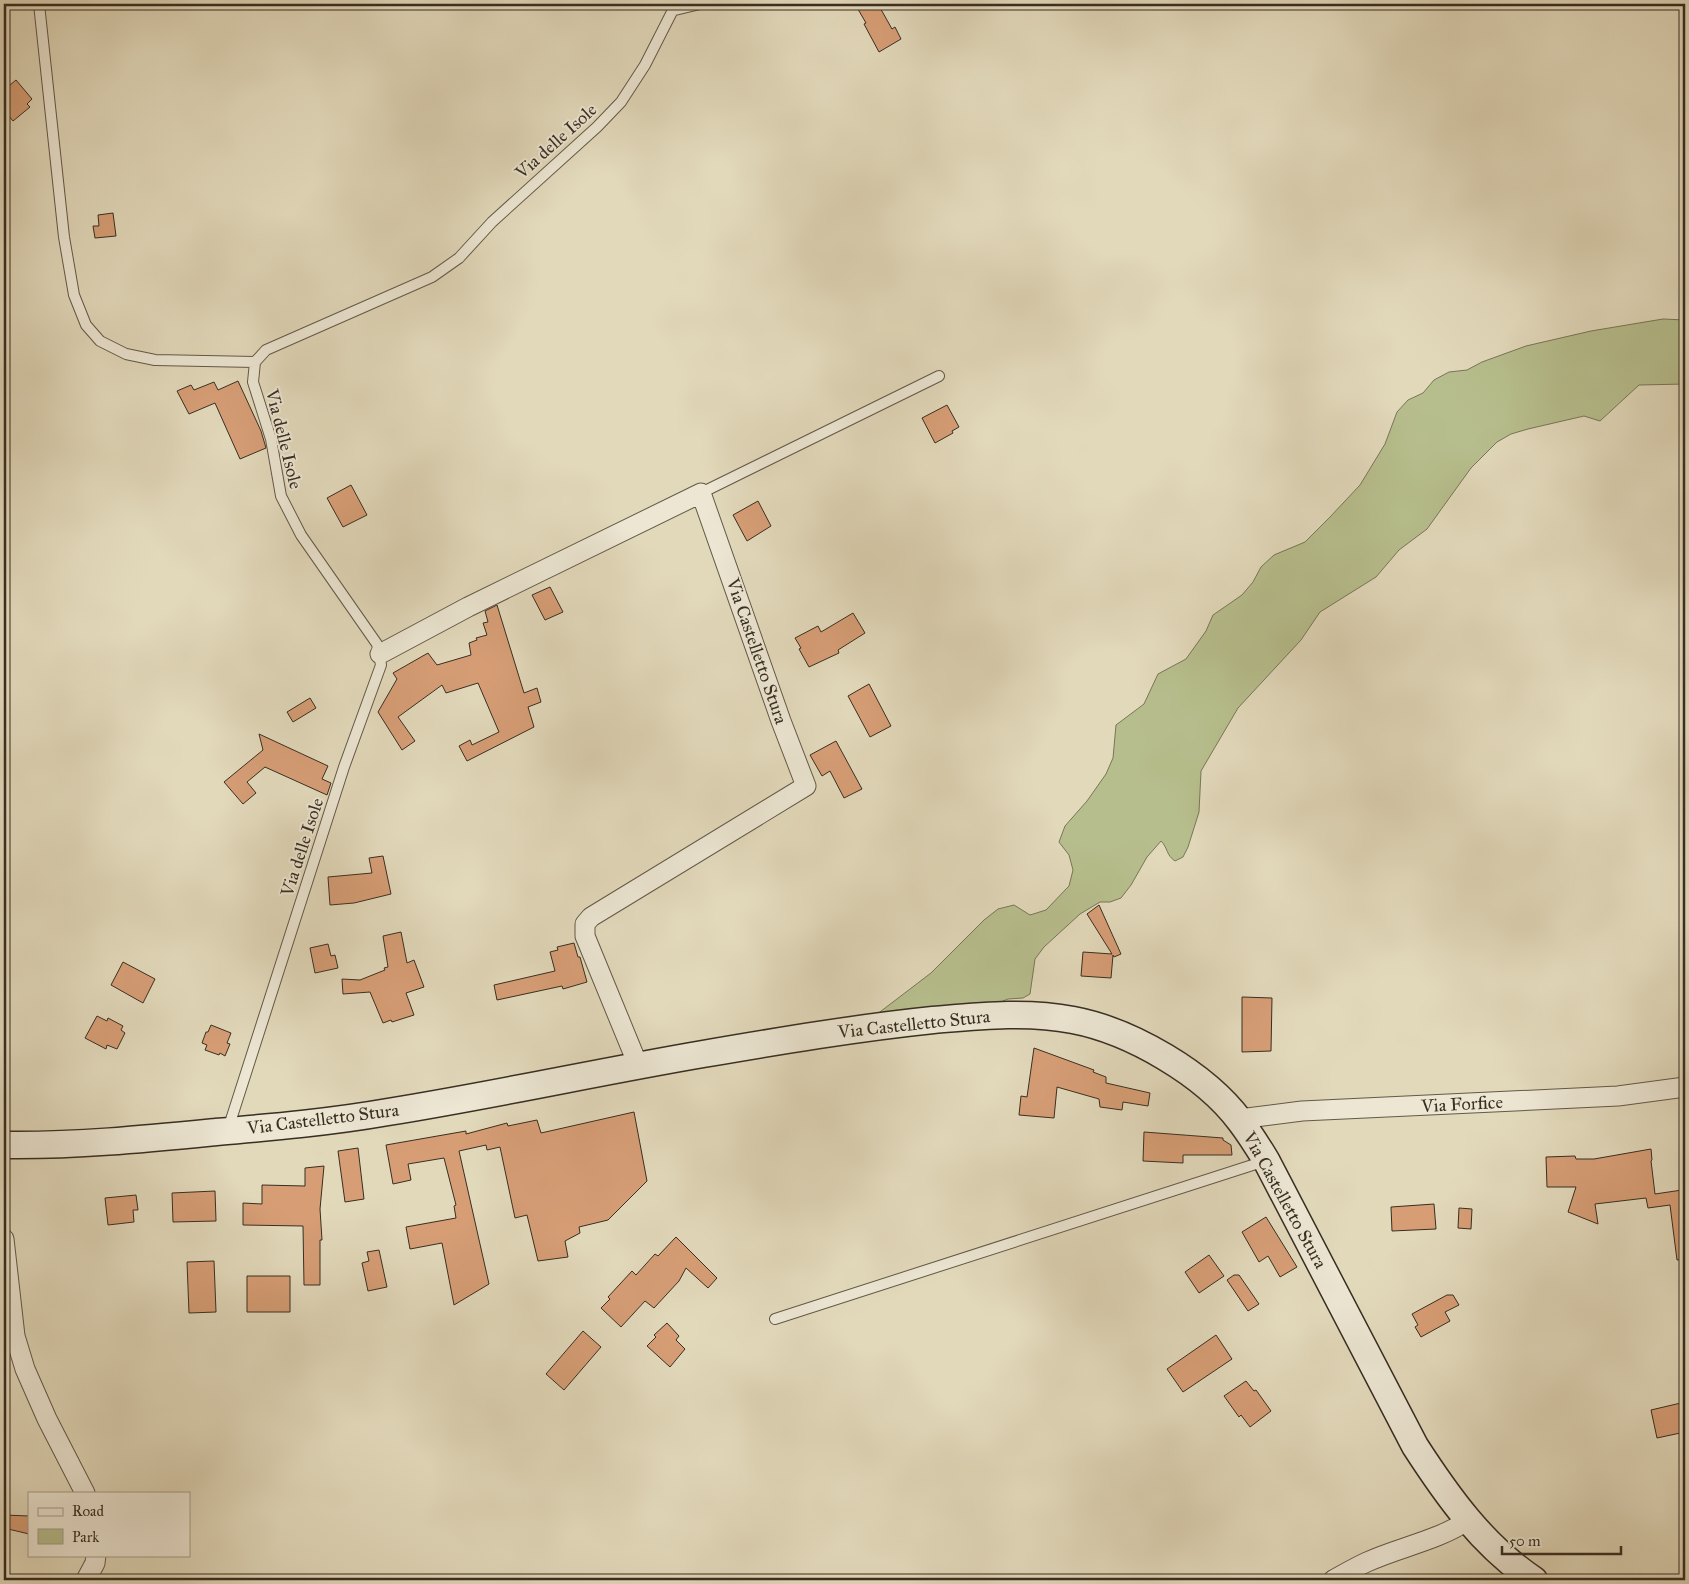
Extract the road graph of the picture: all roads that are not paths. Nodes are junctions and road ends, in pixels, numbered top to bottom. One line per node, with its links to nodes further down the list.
1 (39, 4): 4 (lane)
2 (700, 4): 3 (lane)
3 (676, 7): 4 (lane, Via delle Isole)
4 (255, 362): 7 (lane, Via delle Isole)
5 (939, 376): 6 (lane)
6 (701, 493): 7 (street); 8 (street, Via Castelletto Stura)
7 (380, 654): 11 (lane, Via delle Isole)
8 (638, 1065): 10 (street, Via Castelletto Stura); 11 (street, Via Castelletto Stura)
9 (1685, 1087): 10 (street, Via Forfice)
10 (1239, 1119): 13 (street, Via Castelletto Stura)
11 (228, 1131): 12 (street, Via Castelletto Stura)
12 (4, 1145)
13 (1266, 1160): 15 (lane); 17 (street, Via Castelletto Stura)
14 (4, 1239): 16 (street)
15 (775, 1319)
16 (84, 1492)
17 (1467, 1521): 20 (street); 21 (street, Via Castelletto Stura)
18 (96, 1556): 19 (street)
19 (86, 1580)
20 (1334, 1580)
21 (1534, 1580)

